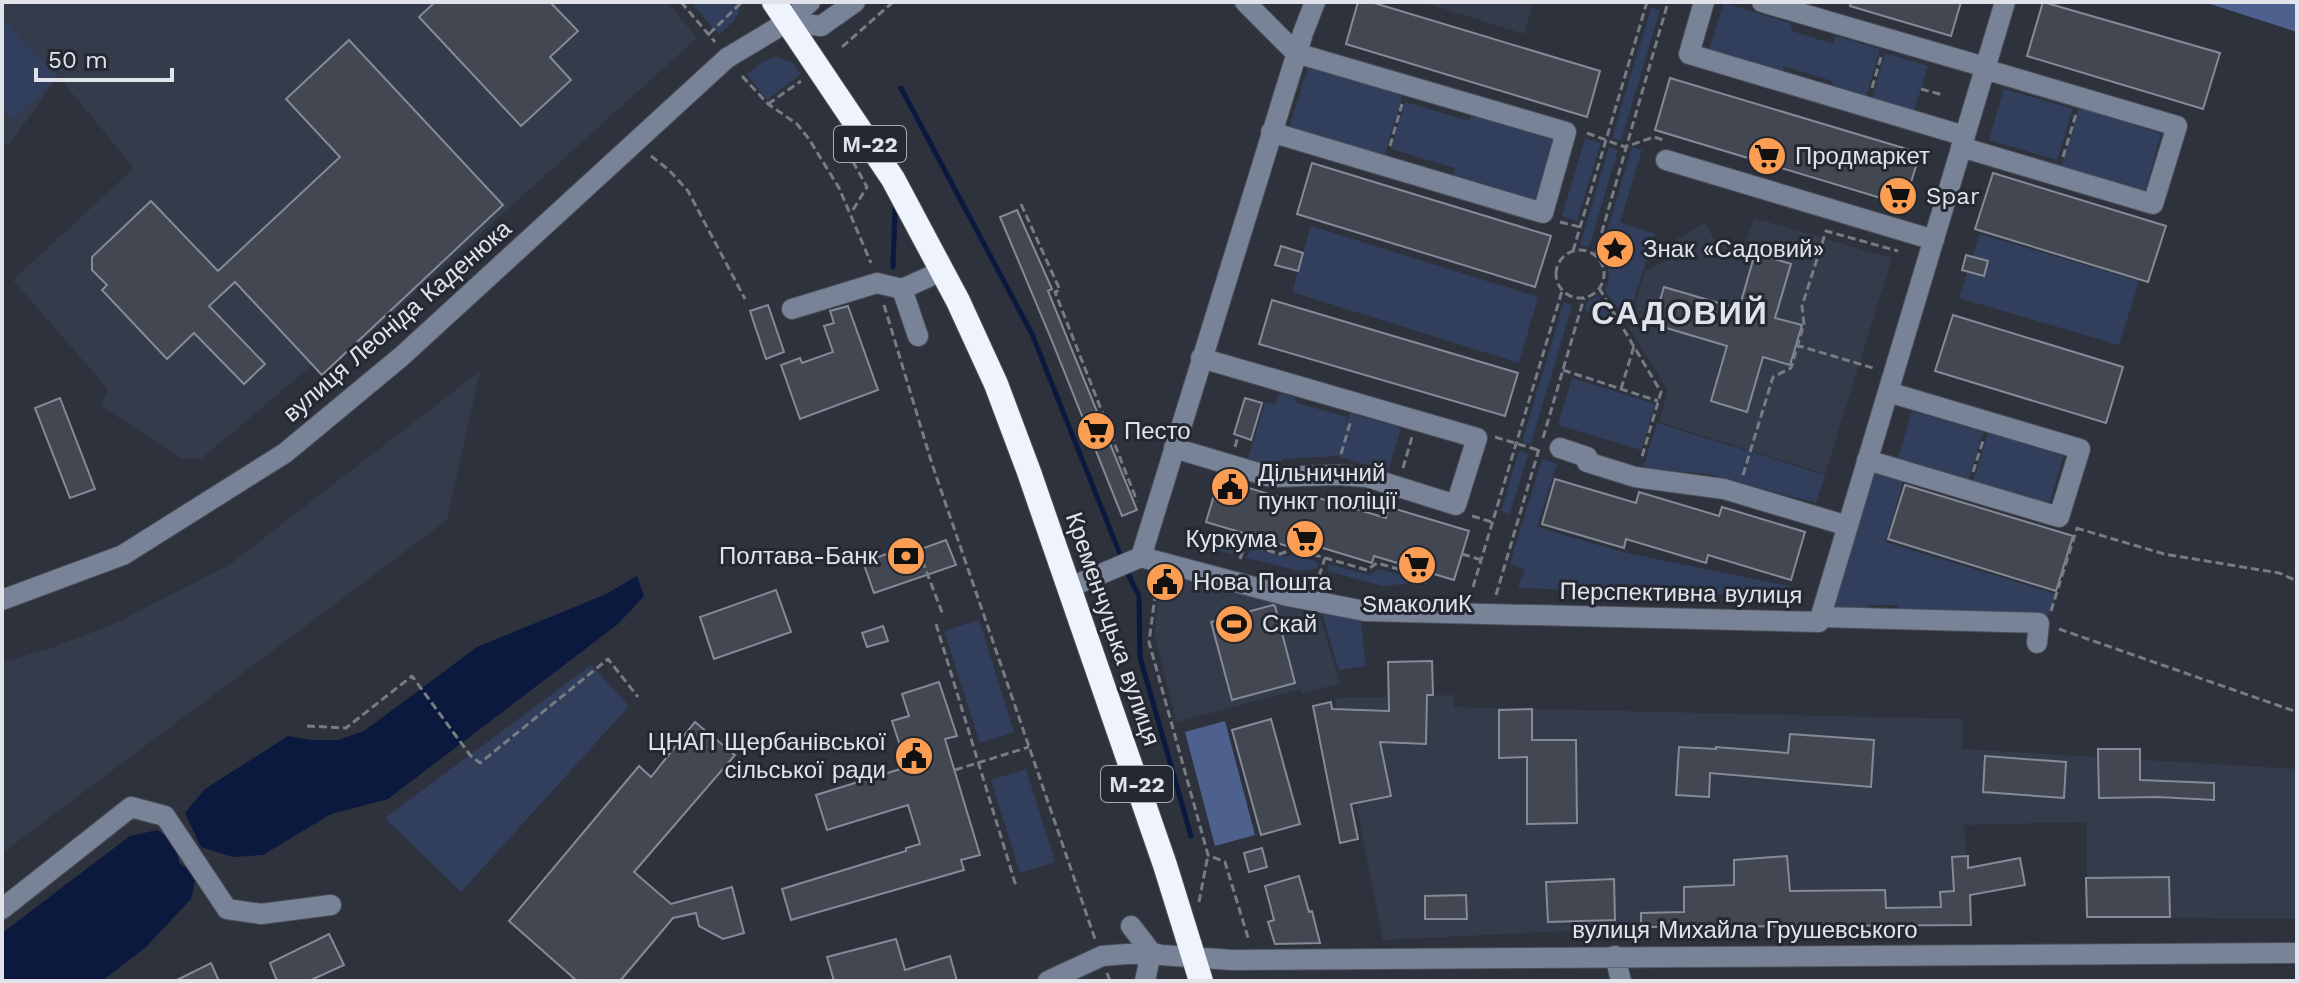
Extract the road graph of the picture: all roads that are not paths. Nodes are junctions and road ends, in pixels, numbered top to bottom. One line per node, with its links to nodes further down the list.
1 (810, 2): 8 (street, вулиця Леоніда Каденюка)
2 (1245, 2): 9 (street)
3 (1315, 2): 9 (street)
4 (1704, 2): 12 (street)
5 (1762, 2): 10 (street)
6 (2005, 2): 10 (street, Перспективна вулиця)
7 (852, 5): 8 (street)
8 (781, 12): 15 (highway, М-22); 27 (street, вулиця Леоніда Каденюка)
9 (1296, 53): 11 (street); 11 (street)
10 (1985, 68): 12 (street, Перспективна вулиця); 12 (street)
11 (1271, 132): 19 (street)
12 (1963, 142): 14 (street, Перспективна вулиця)
13 (1666, 160): 14 (street)
14 (1934, 240): 20 (street, Перспективна вулиця)
15 (942, 271): 16 (street); 26 (highway, Кременчуцька вулиця / М-22)
16 (902, 289): 17 (street); 18 (street)
17 (792, 309)
18 (918, 336)
19 (1201, 358): 21 (street); 21 (street)
20 (1888, 392): 23 (street, Перспективна вулиця); 23 (street)
21 (1174, 448): 25 (street)
22 (1560, 448): 24 (street)
23 (1867, 460): 24 (street, Перспективна вулиця)
24 (1848, 526): 28 (street, Перспективна вулиця)
25 (1141, 557): 26 (street); 28 (street, Перспективна вулиця)
26 (1068, 588): 36 (highway, Кременчуцька вулиця / М-22)
27 (2, 600)
28 (1821, 617): 29 (street)
29 (2042, 634)
30 (331, 905): 31 (street)
31 (2, 909)
32 (1131, 926): 33 (street)
33 (1151, 952): 36 (street, вулиця Михайла Грушевського); 37 (street, вулиця Михайла Грушевського); 38 (street)
34 (2297, 953): 35 (street, вулиця Михайла Грушевського)
35 (1615, 956): 36 (street, вулиця Михайла Грушевського); 39 (street)
36 (1197, 970)
37 (1048, 981)
38 (1145, 981)
39 (1621, 981)

